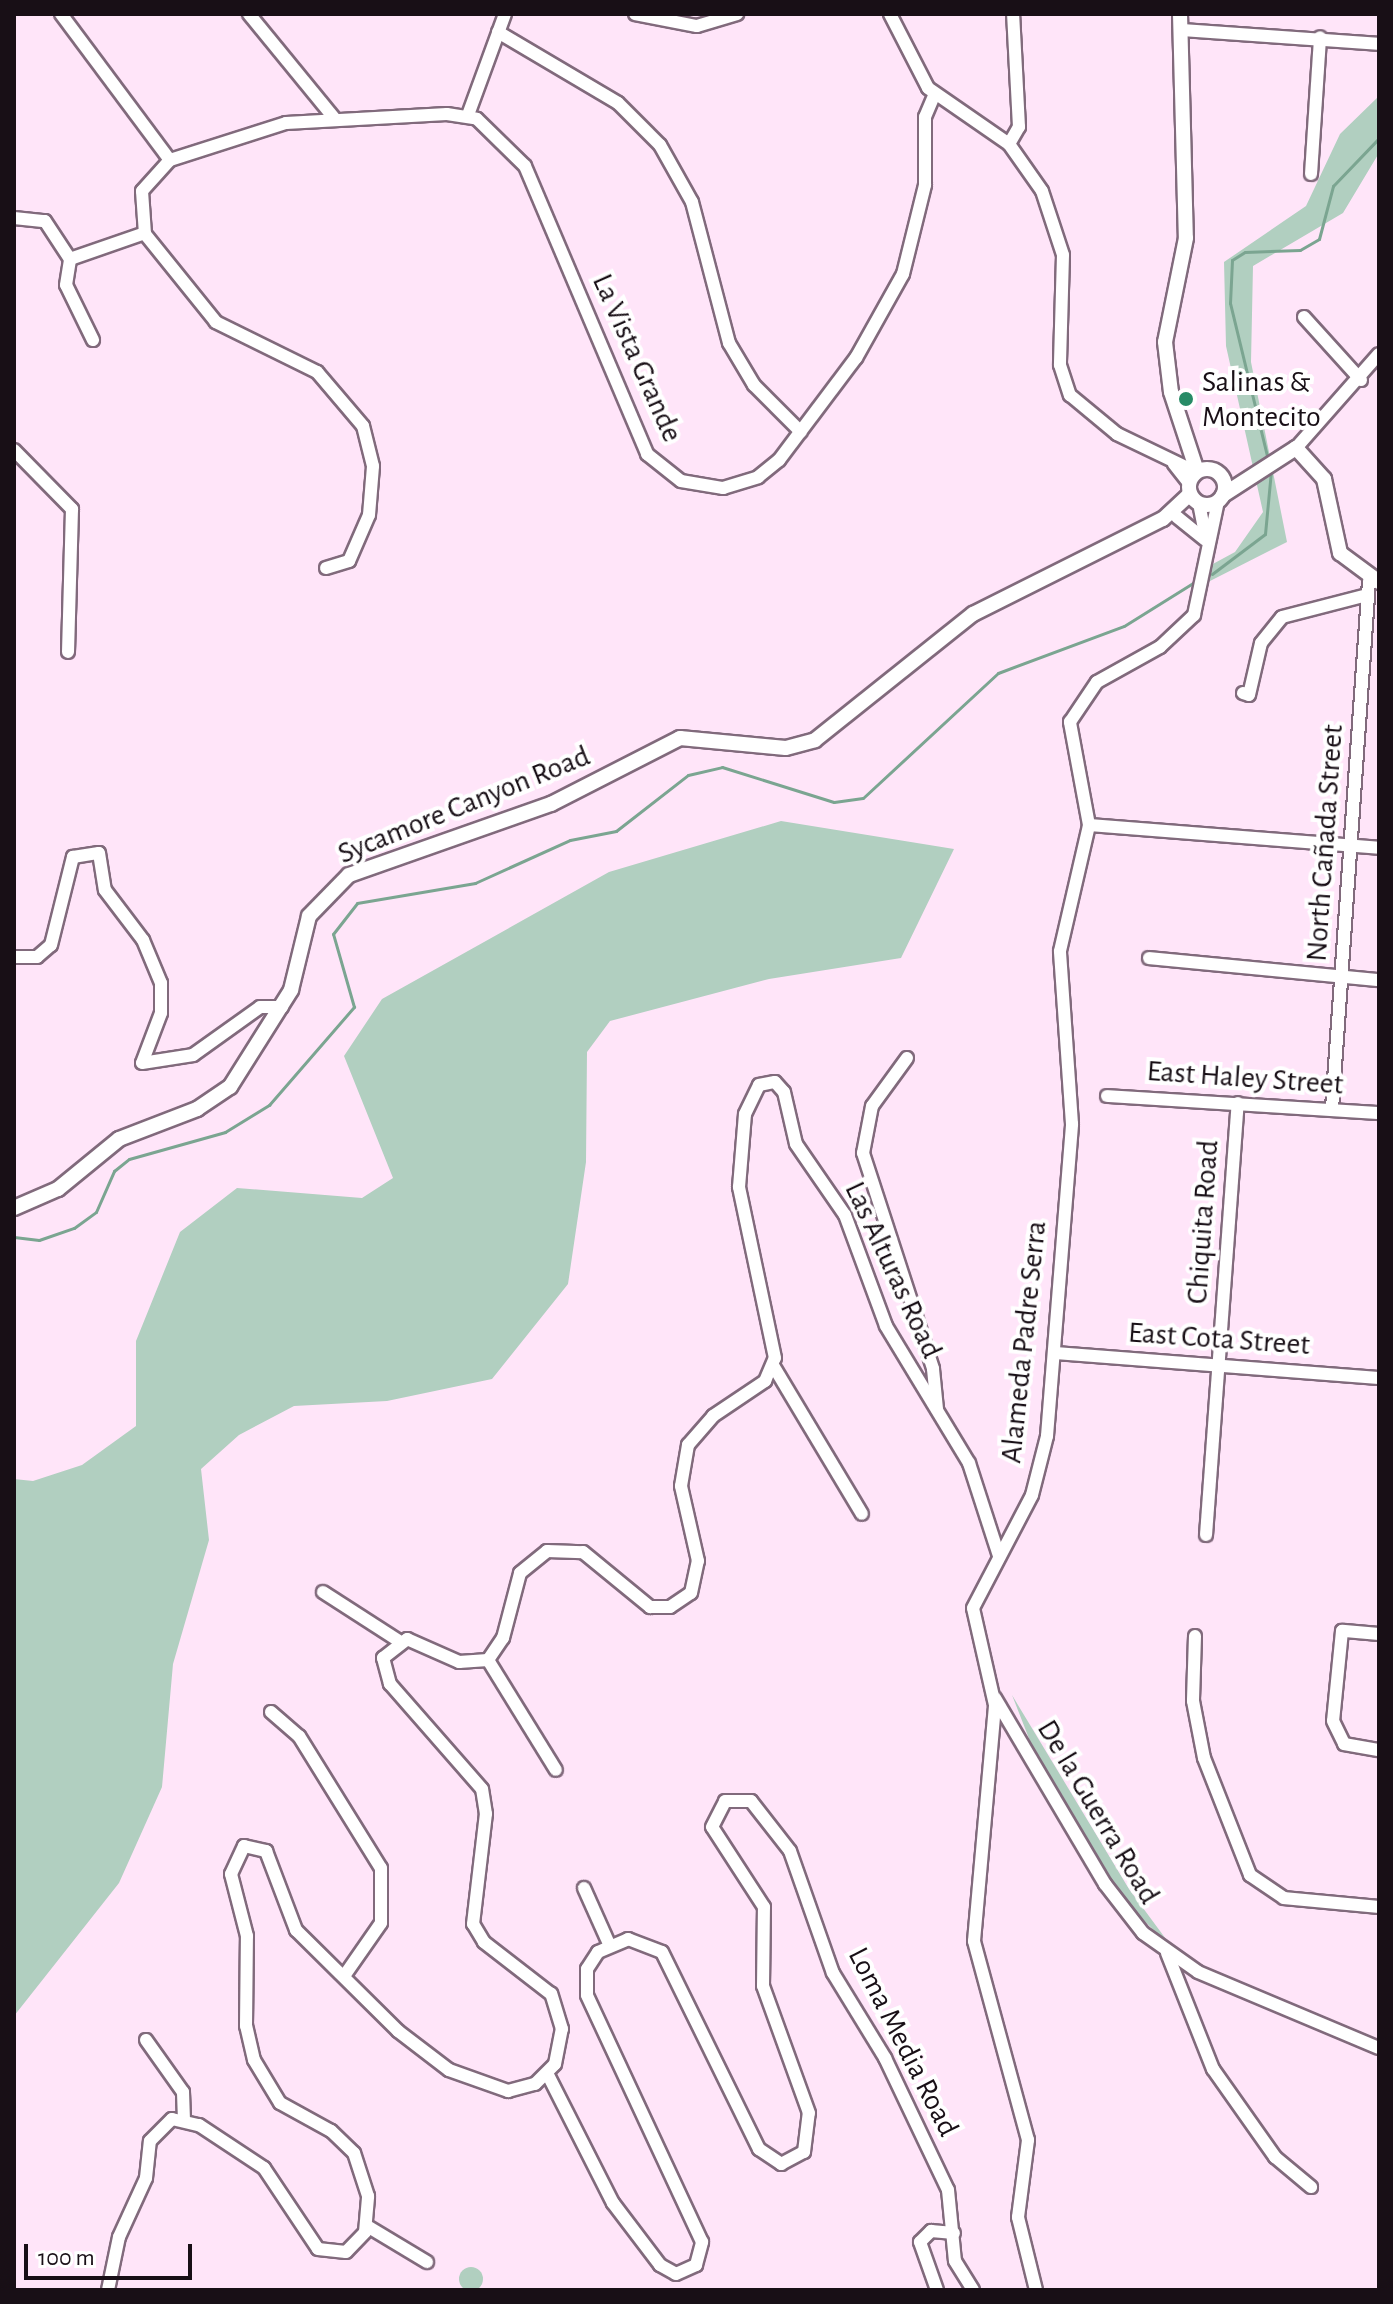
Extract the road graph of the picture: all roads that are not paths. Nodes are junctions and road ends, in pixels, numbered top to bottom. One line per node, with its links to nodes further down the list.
1 (61, 14): 17 (street)
2 (249, 14): 15 (street)
3 (505, 14): 10 (street)
4 (635, 14): 5 (street)
5 (737, 14)
6 (890, 14): 13 (street)
7 (1013, 14): 16 (street)
8 (1180, 14): 9 (main road)
9 (1181, 30): 11 (street); 26 (main road)
10 (498, 32): 14 (street); 27 (street)
11 (1320, 37): 12 (street); 18 (street)
12 (1379, 44)
13 (935, 94): 16 (street); 27 (street, La Vista Grande)
14 (468, 115): 15 (street); 27 (street, La Vista Grande)
15 (334, 118): 17 (street)
16 (1009, 144): 31 (street)
17 (170, 160): 20 (street)
18 (1311, 174)
19 (14, 218): 21 (street)
20 (145, 233): 21 (street); 38 (street)
21 (70, 259): 23 (street)
22 (1304, 317): 25 (street)
23 (93, 340)
24 (1379, 354): 25 (street)
25 (1361, 380): 28 (street)
26 (1183, 427): 30 (main road); 34 (main road)
27 (801, 432)
28 (1296, 448): 32 (main road); 39 (main road)
29 (14, 450): 40 (street)
30 (1188, 450): 31 (street); 34 (main road)
31 (1172, 463): 34 (street)
32 (1252, 474): 33 (main road); 35 (main road)
33 (1222, 477): 34 (main road); 35 (main road)
34 (1197, 485): 35 (main road); 36 (main road, Sycamore Canyon Road); 37 (street, Alameda Padre Serra)
35 (1220, 498): 37 (street, Alameda Padre Serra)
36 (1170, 518): 37 (street); 49 (main road, Sycamore Canyon Road)
37 (1205, 537): 42 (street, Alameda Padre Serra)
38 (326, 568)
39 (1372, 586): 41 (street); 43 (street, North Cañada Street)
40 (68, 652)
41 (1243, 693)
42 (1089, 825): 43 (street); 56 (street, Alameda Padre Serra)
43 (1352, 846): 44 (street); 47 (street, North Cañada Street)
44 (1379, 848)
45 (14, 957): 49 (street)
46 (1149, 958): 47 (street)
47 (1342, 977): 48 (street); 53 (street, North Cañada Street)
48 (1379, 980)
49 (282, 1007): 55 (main road, Sycamore Canyon Road)
50 (907, 1058): 60 (street)
51 (1107, 1096): 52 (street, East Haley Street)
52 (1238, 1103): 53 (street, East Haley Street); 57 (street, Chiquita Road)
53 (1332, 1109): 54 (street, East Haley Street)
54 (1379, 1113)
55 (14, 1208)
56 (1055, 1353): 57 (street, East Cota Street); 63 (street, Alameda Padre Serra)
57 (1218, 1366): 59 (street, East Cota Street); 62 (street, Chiquita Road)
58 (774, 1367): 60 (street, Las Alturas Road); 61 (street); 68 (street)
59 (1379, 1378)
60 (937, 1409): 63 (street, Las Alturas Road)
61 (862, 1514)
62 (1206, 1535)
63 (999, 1556): 69 (street, Alameda Padre Serra)
64 (323, 1592): 67 (street)
65 (1379, 1634): 71 (street)
66 (1195, 1636): 74 (street)
67 (399, 1641): 68 (street); 80 (street)
68 (488, 1660): 72 (street)
69 (995, 1698): 76 (street, De la Guerra Road); 89 (street, Alameda Padre Serra)
70 (271, 1712): 77 (street)
71 (1379, 1750)
72 (556, 1770)
73 (584, 1888): 75 (street)
74 (1379, 1907)
75 (609, 1944): 80 (street); 84 (street, Loma Media Road)
76 (1167, 1953): 79 (street, De la Guerra Road); 82 (street)
77 (344, 1976): 80 (street); 83 (street)
78 (146, 2040): 81 (street)
79 (1379, 2048)
80 (547, 2073)
81 (184, 2119): 83 (street); 86 (street)
82 (1311, 2187)
83 (367, 2226): 85 (street)
84 (954, 2233): 87 (street); 88 (street, Loma Media Road)
85 (427, 2262)
86 (108, 2290)
87 (937, 2290)
88 (973, 2290)
89 (1036, 2290)

